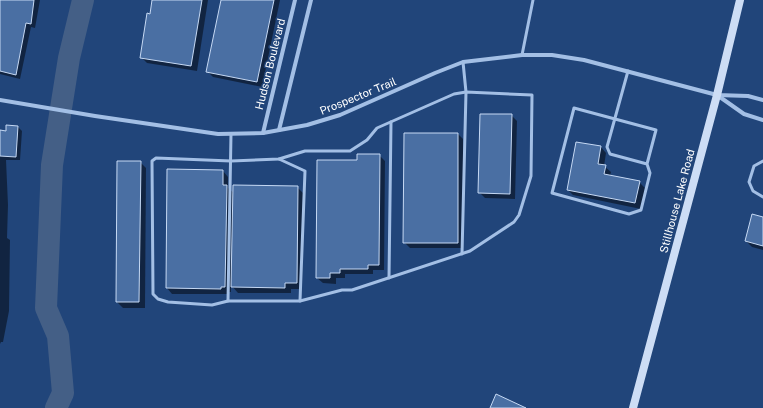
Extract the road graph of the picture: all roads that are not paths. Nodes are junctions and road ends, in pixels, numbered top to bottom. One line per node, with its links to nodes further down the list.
1 (295, 0): 16 (street, Hudson Boulevard)
2 (311, 0): 15 (street)
3 (533, 0): 5 (lane)
4 (740, 0): 9 (main road, Stillhouse Lake Road)
5 (522, 55): 6 (street, Prospector Trail); 7 (street, Prospector Trail)
6 (463, 62): 8 (lane); 15 (street, Prospector Trail)
7 (628, 71): 9 (street, Prospector Trail); 12 (lane)
8 (466, 92): 14 (lane); 23 (lane); 23 (lane)
9 (717, 95): 11 (street, Prospector Trail); 13 (street, Prospector Trail); 27 (main road, Stillhouse Lake Road)
10 (0, 100): 17 (street, Prospector Trail)
11 (763, 100)
12 (615, 119): 21 (lane); 21 (lane); 21 (lane)
13 (763, 120)
14 (391, 122): 18 (lane); 24 (lane)
15 (279, 130): 16 (street, Prospector Trail)
16 (263, 133): 17 (street, Prospector Trail)
17 (232, 134): 19 (lane)
18 (279, 159): 19 (lane); 26 (lane)
19 (231, 161): 25 (lane); 25 (lane)
20 (763, 161): 22 (lane)
21 (647, 164)
22 (763, 198)
23 (462, 254): 24 (lane)
24 (389, 278): 26 (lane)
25 (228, 301): 26 (lane)
26 (300, 301)
27 (633, 408)

